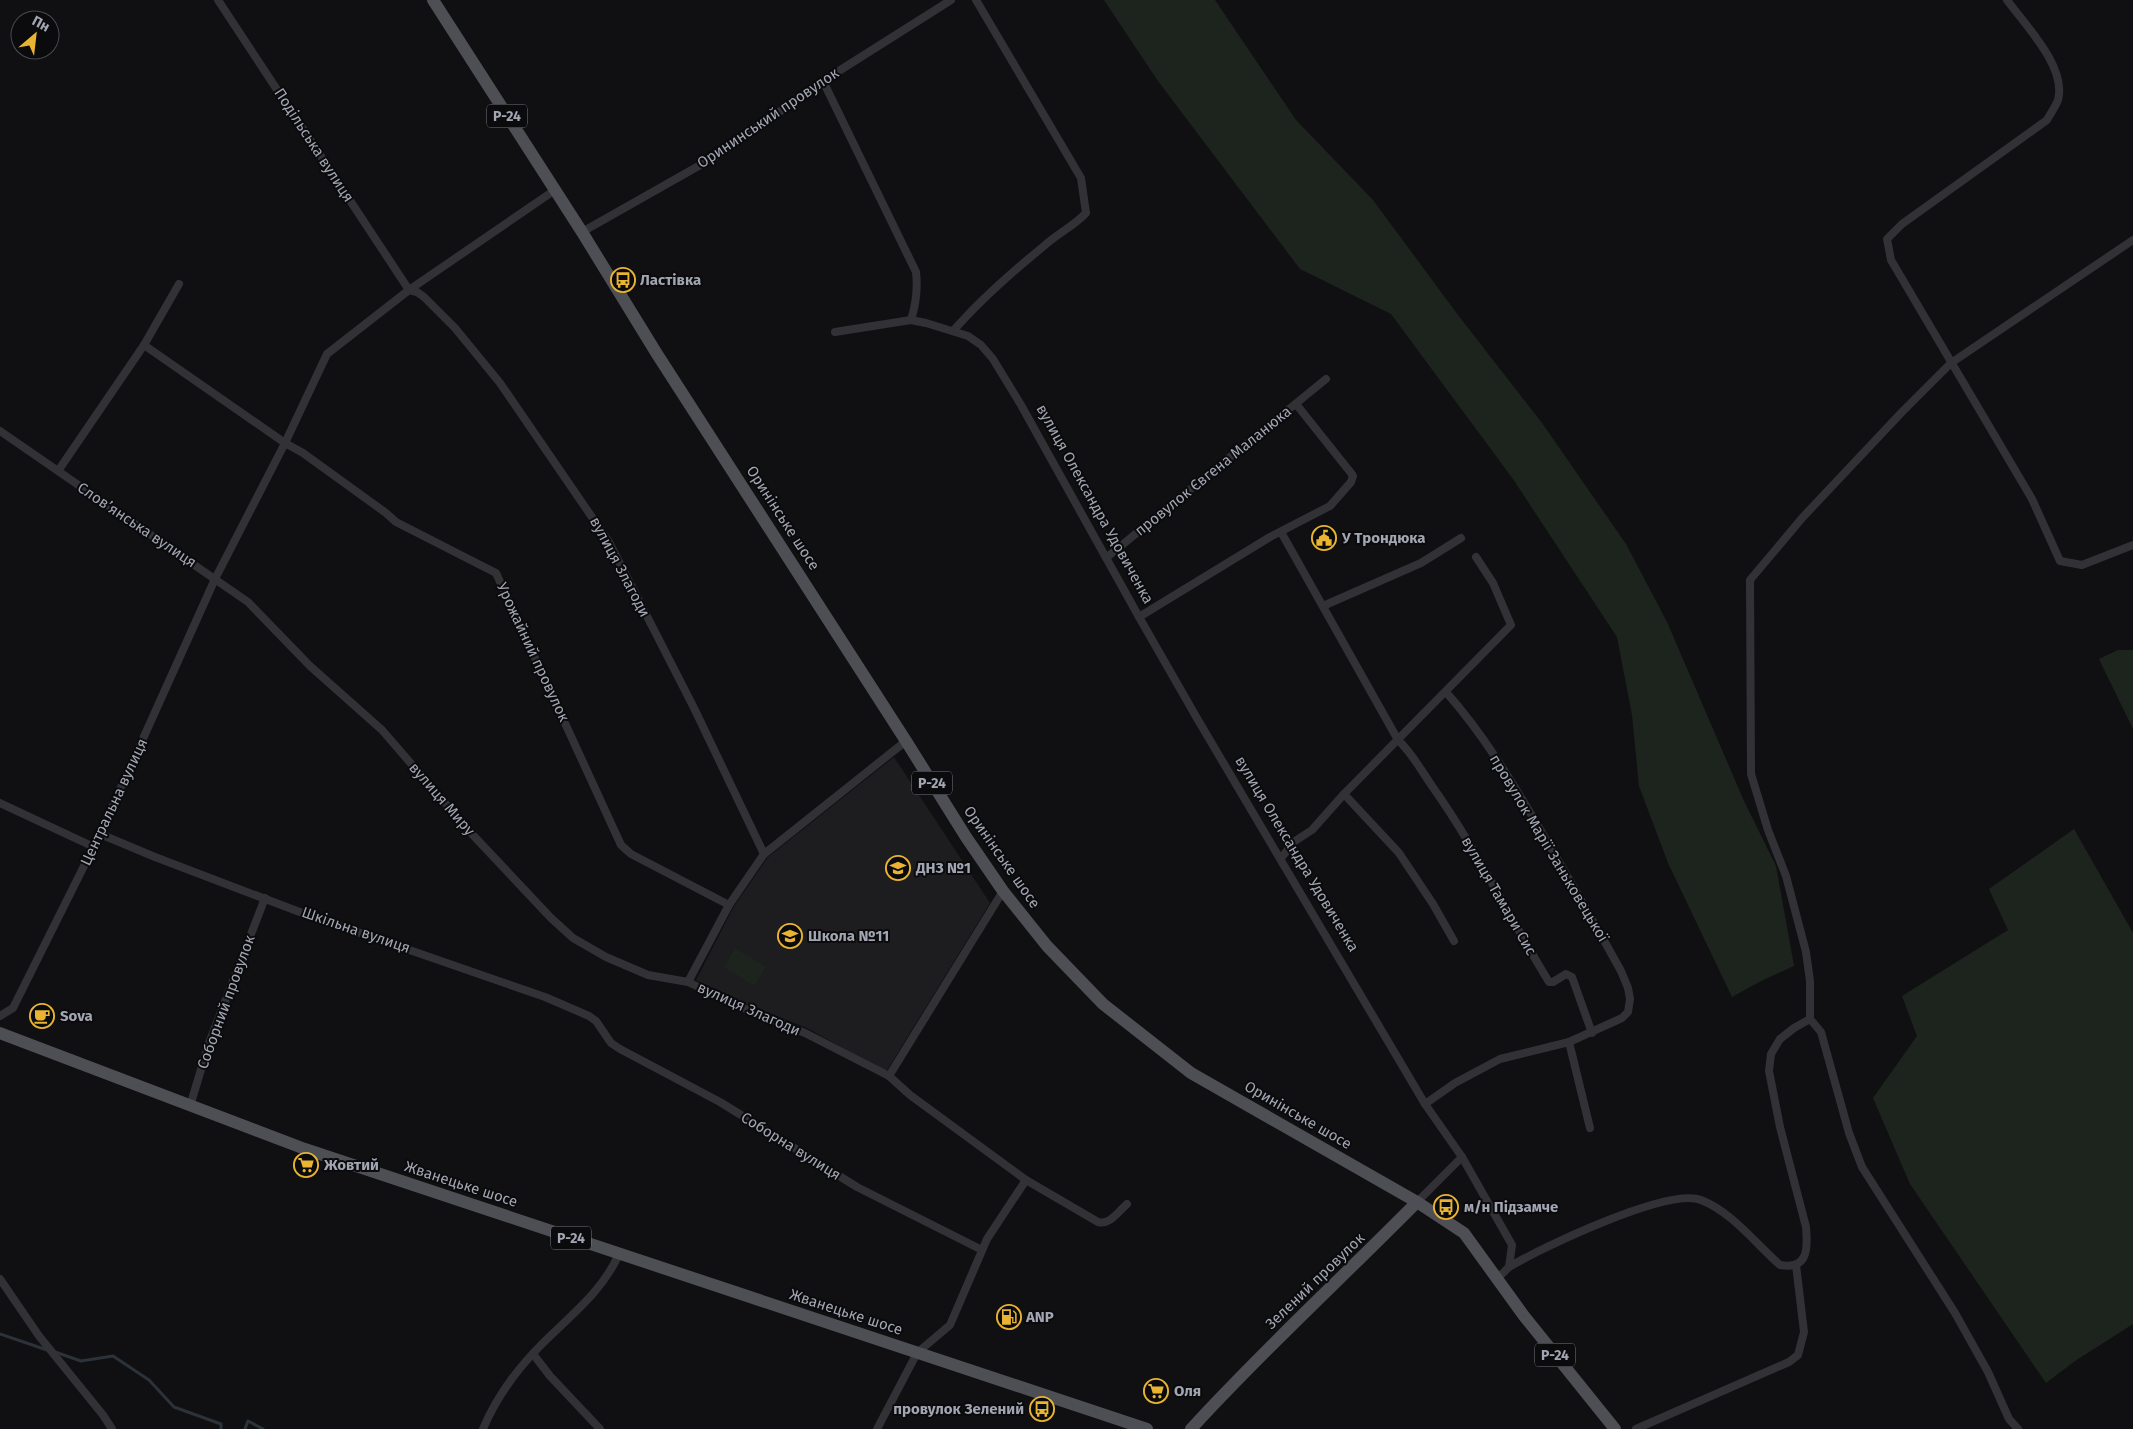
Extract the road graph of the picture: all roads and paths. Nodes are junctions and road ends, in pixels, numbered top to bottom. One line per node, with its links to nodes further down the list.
1 (218, 0): 11 (street, Подільська вулиця)
2 (433, 0): 7 (main road, Р-24)
3 (951, 0): 6 (street, Орининський провулок)
4 (976, 0): 13 (street)
5 (2007, 0): 16 (street)
6 (823, 81): 8 (street, Орининський провулок); 12 (street)
7 (555, 190): 8 (main road, Р-24); 11 (street, Центральна вулиця)
8 (582, 232): 32 (main road, Оринінське шосе / Р-24)
9 (2133, 240): 16 (street)
10 (179, 284): 15 (street)
11 (409, 290): 20 (street, Центральна вулиця); 37 (street, вулиця Злагоди)
12 (911, 320): 13 (street, вулиця Олександра Удовиченка); 14 (street, вулиця Олександра Удовиченка)
13 (954, 330): 26 (street, вулиця Олександра Удовиченка)
14 (835, 332)
15 (144, 345): 20 (street); 21 (street)
16 (1951, 363): 24 (street); 45 (street)
17 (1326, 379): 18 (street, провулок Євгена Маланюка)
18 (1296, 404): 22 (street, провулок Євгена Маланюка); 26 (street, провулок Євгена Маланюка)
19 (0, 431): 21 (street, Словʼянська вулиця)
20 (285, 443): 27 (street, Центральна вулиця); 41 (street, Урожайний провулок)
21 (58, 471): 27 (street, Словʼянська вулиця)
22 (1281, 532): 28 (street); 29 (street)
23 (1461, 538): 28 (street)
24 (2133, 545)
25 (1476, 557): 30 (street)
26 (1106, 558): 29 (street, вулиця Олександра Удовиченка)
27 (216, 579): 35 (street, Центральна вулиця); 43 (street, вулиця Миру)
28 (1323, 606): 31 (street)
29 (1139, 617): 38 (street, вулиця Олександра Удовиченка)
30 (1446, 692): 31 (street); 47 (street, провулок Марії Заньковецької)
31 (1398, 740): 33 (street); 47 (street, вулиця Тамари Сис)
32 (906, 741): 37 (street, вулиця Злагоди); 39 (main road, Оринінське шосе / Р-24)
33 (1344, 794): 38 (street); 42 (street)
34 (0, 803): 36 (street)
35 (100, 834): 36 (street, Центральна вулиця); 40 (street, Шкільна вулиця)
36 (94, 847): 44 (street, Центральна вулиця)
37 (764, 854): 41 (street, вулиця Злагоди)
38 (1281, 858): 51 (street, вулиця Олександра Удовиченка)
39 (1003, 891): 50 (street); 56 (main road, Оринінське шосе / Р-24)
40 (265, 898): 48 (street, Шкільна вулиця); 52 (street, Соборний провулок)
41 (728, 905): 43 (street, вулиця Злагоди)
42 (1454, 941)
43 (688, 982): 50 (street, вулиця Злагоди)
44 (0, 1016)
45 (1810, 1019): 60 (street); 74 (street)
46 (0, 1033): 52 (main road, Жванецьке шосе / Р-24)
47 (1592, 1033): 49 (street)
48 (604, 1035): 58 (street, Соборна вулиця)
49 (1569, 1042): 51 (street); 53 (street)
50 (890, 1076): 55 (street, вулиця Злагоди)
51 (1425, 1104): 54 (street, вулиця Олександра Удовиченка)
52 (190, 1106): 59 (main road, Жванецьке шосе / Р-24)
53 (1590, 1128)
54 (1462, 1157): 56 (street, Зелений провулок); 61 (street, вулиця Олександра Удовиченка)
55 (1026, 1180): 57 (street, вулиця Злагоди); 58 (street)
56 (1417, 1202): 62 (main road, Оринінське шосе / Р-24); 71 (main road, Зелений провулок)
57 (1127, 1204)
58 (982, 1250): 64 (street)
59 (619, 1254): 64 (main road, Жванецьке шосе / Р-24); 65 (street)
60 (1796, 1265): 61 (street); 73 (street)
61 (1509, 1267): 62 (street)
62 (1498, 1278): 72 (main road, Р-24)
63 (0, 1279): 66 (street)
64 (917, 1353): 69 (street); 70 (main road, Жванецьке шосе / Р-24)
65 (533, 1354): 67 (street); 68 (street)
66 (112, 1429)
67 (483, 1429)
68 (600, 1429)
69 (876, 1429)
70 (1147, 1429)
71 (1191, 1429)
72 (1615, 1429)
73 (1636, 1429)
74 (2018, 1429)

